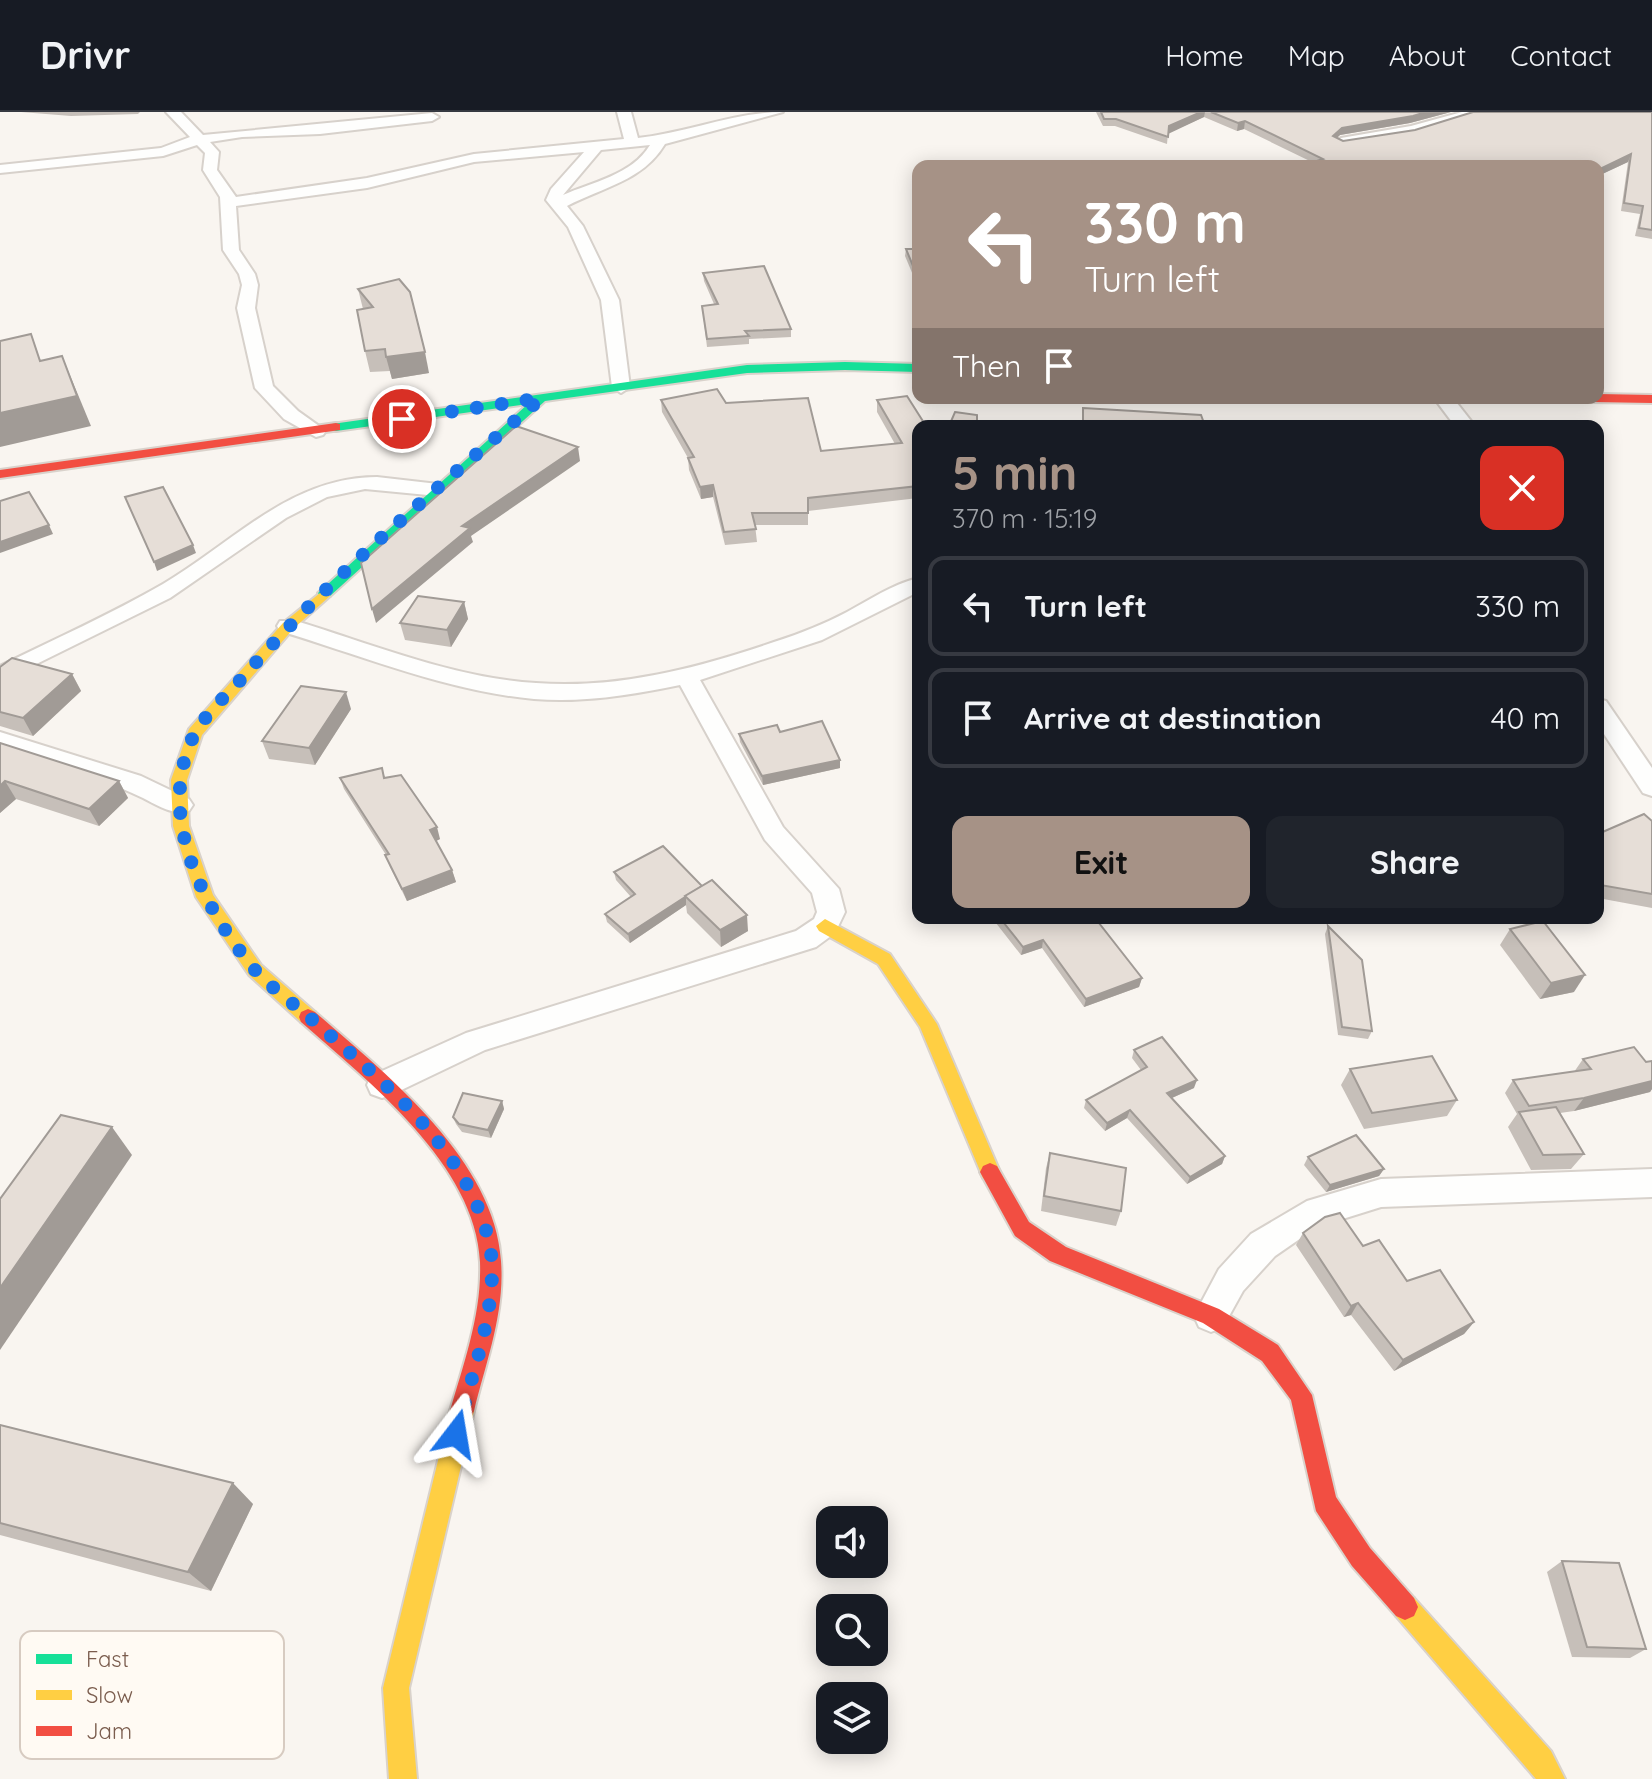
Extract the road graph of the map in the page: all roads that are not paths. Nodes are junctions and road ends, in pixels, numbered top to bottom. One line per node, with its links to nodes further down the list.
1 (173, 112): 6 (street)
2 (624, 112): 9 (street)
3 (1478, 112): 8 (street)
4 (765, 114): 7 (street)
5 (432, 117): 6 (street)
6 (199, 140): 11 (street); 12 (street)
7 (660, 140): 9 (street); 13 (street)
8 (1341, 142)
9 (632, 143): 10 (street)
10 (595, 148): 12 (street); 13 (street)
11 (0, 169)
12 (228, 203): 21 (street)
13 (556, 205): 15 (street)
14 (912, 368): 15 (street)
15 (621, 387): 16 (street)
16 (541, 398): 21 (street); 23 (street)
17 (1604, 398): 18 (street)
18 (1652, 399)
19 (1448, 404): 20 (street)
20 (1460, 420)
21 (316, 431): 22 (street)
22 (0, 474)
23 (438, 490): 25 (street); 26 (street)
24 (912, 586): 27 (street)
25 (288, 626): 27 (street); 31 (street)
26 (0, 675)
27 (687, 677): 32 (street)
28 (1604, 716): 30 (street)
29 (0, 740): 31 (street)
30 (1652, 787)
31 (180, 805): 33 (street)
32 (825, 926): 33 (street); 35 (street)
33 (382, 1085): 36 (street)
34 (1652, 1183): 35 (street)
35 (1211, 1316): 37 (street)
36 (403, 1779)
37 (1551, 1779)

